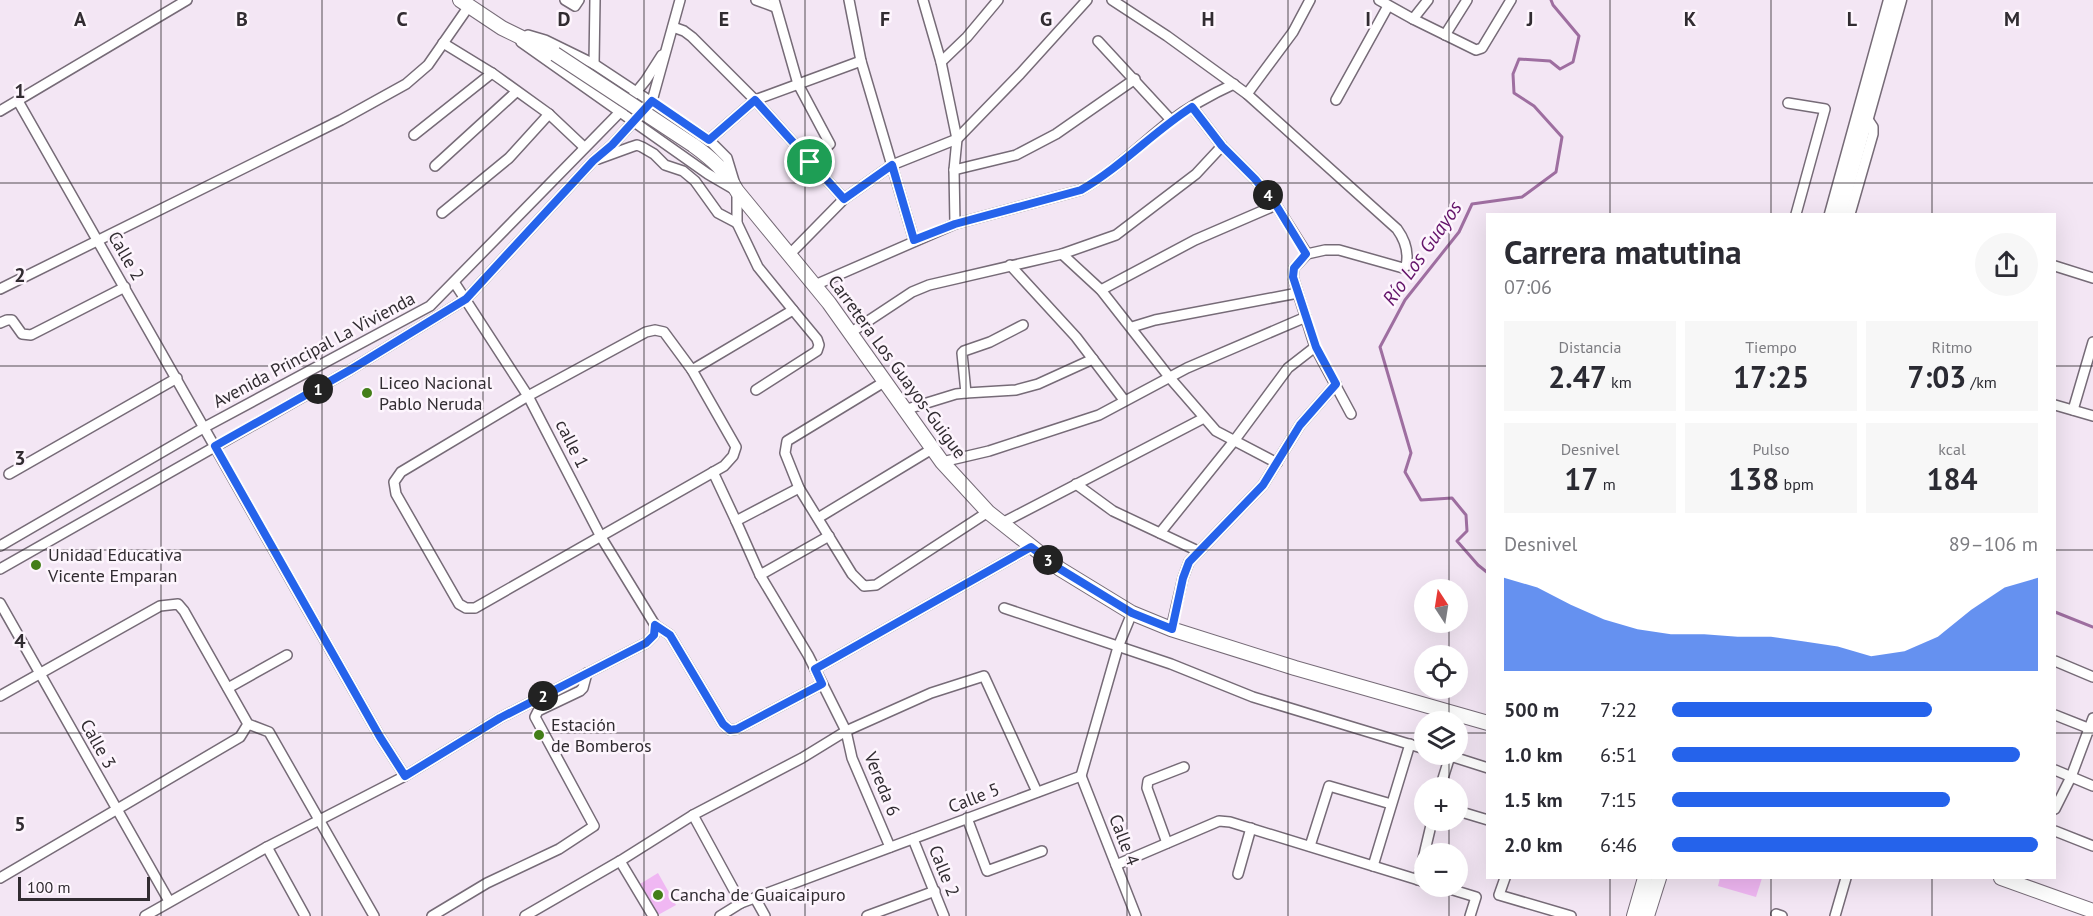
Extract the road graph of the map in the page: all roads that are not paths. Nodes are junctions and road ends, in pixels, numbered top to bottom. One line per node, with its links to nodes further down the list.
1 (187, 0): 41 (street)
2 (565, 0): 3 (street)
3 (579, 0)
4 (595, 0): 31 (street)
5 (680, 0): 23 (street, Avenida Principal La Vivienda)
6 (756, 0): 20 (street)
7 (849, 0): 29 (street)
8 (923, 0): 30 (street)
9 (998, 0): 30 (street)
10 (1087, 0): 52 (street)
11 (1112, 0): 35 (street)
12 (1310, 0): 38 (street)
13 (1379, 0): 21 (street)
14 (1428, 0): 22 (street)
15 (1467, 0): 25 (street)
16 (1511, 0): 25 (street)
17 (1890, 0): 66 (street)
18 (1900, 0): 48 (street)
19 (464, 3): 24 (main road, Carretera Los Guayos-Guigue); 27 (street)
20 (774, 4): 34 (street)
21 (1388, 6): 22 (street); 40 (street)
22 (1413, 20): 25 (street)
23 (673, 27): 28 (street, Avenida Principal La Vivienda); 39 (street)
24 (502, 28): 31 (street); 46 (street); 61 (main road, Carretera Los Guayos-Guigue, bridge)
25 (1445, 35)
26 (1098, 41): 33 (street)
27 (443, 43): 32 (street); 72 (street)
28 (668, 46): 37 (street, Avenida Principal La Vivienda); 42 (street, Avenida Principal La Vivienda)
29 (861, 62): 34 (street); 58 (street)
30 (941, 62): 52 (street)
31 (594, 64): 37 (street)
32 (492, 73): 36 (street); 51 (street)
33 (1135, 79): 49 (street); 60 (street)
34 (798, 84): 39 (street); 57 (street)
35 (1234, 84): 38 (street); 44 (street)
36 (516, 92): 47 (street); 59 (street)
37 (637, 93): 42 (street); 46 (street, Avenida Principal La Vivienda)
38 (1247, 94): 75 (street)
39 (755, 100): 53 (street); 57 (street)
40 (1336, 100)
41 (18, 101): 45 (street); 72 (street, Calle 2)
42 (652, 101): 50 (street, Avenida Principal La Vivienda); 53 (street)
43 (1788, 103): 65 (street)
44 (1192, 107): 49 (street); 54 (street)
45 (0, 111)
46 (620, 112): 50 (street); 55 (street, Avenida Principal La Vivienda)
47 (549, 114): 55 (street); 64 (street)
48 (1867, 118): 67 (street); 68 (street)
49 (1172, 120): 70 (street)
50 (634, 122): 56 (street, Avenida Principal La Vivienda); 61 (street)
51 (414, 135)
52 (957, 139): 58 (street); 60 (street)
53 (709, 140): 61 (street)
54 (1222, 146): 63 (street); 74 (street)
55 (584, 147): 79 (street, Avenida Principal La Vivienda)
56 (593, 161): 69 (street); 85 (street, Avenida Principal La Vivienda)
57 (810, 162): 62 (street)
58 (892, 165): 62 (street); 71 (street)
59 (435, 166)
60 (954, 170): 70 (street)
61 (737, 191): 69 (street); 73 (main road, Carretera Los Guayos-Guigue)
62 (844, 199): 73 (street)
63 (1276, 205): 75 (street); 83 (street)
64 (442, 213)
65 (1796, 213)
66 (1831, 213)
67 (1840, 213)
68 (1850, 213)
69 (737, 223): 86 (street)
70 (955, 224): 71 (street)
71 (914, 240): 80 (street)
72 (99, 242): 81 (street, Calle 2); 82 (street)
73 (790, 254): 80 (main road, Carretera Los Guayos-Guigue)
74 (1062, 254): 76 (street); 83 (street)
75 (1306, 254): 84 (street)
76 (1010, 265): 91 (street); 94 (street)
77 (2056, 266): 78 (street)
78 (2093, 278)
79 (454, 282): 85 (street, calle 1); 110 (street, Avenida Principal La Vivienda)
80 (815, 285): 91 (main road, Carretera Los Guayos-Guigue)
81 (125, 287): 88 (street); 96 (street, Calle 2)
82 (0, 289)
83 (1101, 290): 90 (street)
84 (1298, 293): 87 (street); 90 (street)
85 (466, 299): 102 (street, calle 1); 112 (street, Avenida Principal La Vivienda)
86 (793, 310): 95 (street); 100 (street)
87 (1306, 317): 93 (street); 97 (street)
88 (0, 323)
89 (1023, 325): 101 (street)
90 (1132, 327): 97 (street)
91 (850, 333): 98 (main road, Carretera Los Guayos-Guigue)
92 (2093, 342): 106 (street)
93 (1316, 347): 99 (street); 111 (street)
94 (1094, 359): 101 (street); 103 (street)
95 (692, 370): 102 (street); 116 (street)
96 (177, 378): 110 (street, Calle 2); 117 (street)
97 (1170, 378): 103 (street); 109 (street)
98 (884, 382): 105 (main road, Carretera Los Guayos-Guigue); 119 (street)
99 (1336, 384): 107 (street); 115 (street)
100 (756, 390)
101 (966, 393): 105 (street)
102 (528, 396): 126 (street, calle 1); 126 (street)
103 (1124, 400): 114 (street)
104 (2056, 405): 106 (street)
105 (904, 410): 113 (main road, Carretera Los Guayos-Guigue)
106 (2073, 410): 108 (street)
107 (1351, 414)
108 (2093, 416)
109 (1204, 418): 111 (street); 118 (street)
110 (205, 427): 112 (street, Calle 2); 127 (street, Avenida Principal La Vivienda)
111 (1234, 441): 115 (street); 124 (street)
112 (215, 446): 130 (street, Avenida Principal La Vivienda); 159 (street)
113 (932, 449): 114 (main road, Carretera Los Guayos-Guigue); 121 (street)
114 (942, 462): 120 (main road, Carretera Los Guayos-Guigue)
115 (1277, 463): 129 (street)
116 (713, 472): 122 (street, Vereda 6); 126 (street)
117 (9, 474)
118 (1076, 484): 123 (street); 124 (street)
119 (799, 488): 121 (street); 122 (street)
120 (988, 512): 123 (main road, Carretera Los Guayos-Guigue); 125 (street)
121 (818, 518): 125 (street)
122 (736, 521): 131 (street, Vereda 6)
123 (1002, 523): 128 (main road, Carretera Los Guayos-Guigue)
124 (1160, 533): 129 (street)
125 (829, 536): 131 (street)
126 (601, 537): 135 (street, calle 1)
127 (0, 546)
128 (1031, 547): 134 (main road, Carretera Los Guayos-Guigue); 140 (street)
129 (1198, 551): 136 (street)
130 (0, 569)
131 (760, 575): 140 (street, Vereda 6)
132 (0, 603): 142 (street, Calle 3)
133 (1004, 608): 137 (street)
134 (1132, 613): 136 (main road, Carretera Los Guayos-Guigue); 137 (street)
135 (655, 625): 141 (street); 144 (street, calle 1)
136 (1172, 629): 149 (main road, Carretera Los Guayos-Guigue)
137 (1118, 647): 153 (street); 160 (street)
138 (287, 655): 145 (street)
139 (2056, 661): 143 (street)
140 (815, 669): 144 (street, Vereda 6)
141 (587, 673): 159 (street); 203 (street)
142 (40, 674): 145 (street); 146 (street); 166 (street, Calle 3)
143 (2093, 676)
144 (822, 684): 152 (street, Vereda 6)
145 (228, 688): 150 (street)
146 (0, 696)
147 (2056, 715): 151 (street)
148 (2093, 718): 151 (street)
149 (1486, 722)
150 (248, 723): 166 (street); 171 (street)
151 (2091, 729): 161 (street)
152 (846, 731): 163 (street); 168 (street); 179 (street, Vereda 6)
153 (1410, 744): 154 (street); 164 (street)
154 (1414, 745)
155 (1468, 762): 157 (street)
156 (1184, 767): 175 (street)
157 (1486, 767)
158 (2056, 770): 161 (street)
159 (405, 776): 171 (street)
160 (1081, 776): 163 (street, Calle 5); 182 (street, Calle 4)
161 (2071, 777): 162 (street); 165 (street)
162 (2093, 786)
163 (1037, 792): 169 (street, Calle 5)
164 (1391, 804): 176 (street); 183 (street)
165 (2056, 807)
166 (116, 809): 185 (street); 196 (street, Calle 3)
167 (1468, 814): 170 (street)
168 (693, 815): 181 (street); 197 (street)
169 (967, 818): 174 (street, Calle 5); 180 (street)
170 (1486, 819)
171 (318, 821): 178 (street); 202 (street)
172 (1251, 828): 175 (street); 176 (street); 184 (street)
173 (2056, 831): 177 (street)
174 (914, 839): 179 (street, Calle 5); 193 (street, Calle 2)
175 (1167, 843): 182 (street)
176 (1310, 846): 183 (street)
177 (2093, 846)
178 (267, 847): 196 (street); 201 (street)
179 (890, 847): 195 (street, Calle 5)
180 (1042, 851)
181 (620, 861): 204 (street); 205 (street)
182 (1116, 865): 209 (street, Calle 4)
183 (1373, 866): 186 (street)
184 (1238, 874)
185 (0, 878)
186 (1414, 879)
187 (1505, 879): 211 (street)
188 (1645, 879): 212 (main road)
189 (1659, 879): 213 (main road)
190 (1846, 879): 214 (street)
191 (2008, 879): 192 (main road)
192 (2027, 882): 198 (main road)
193 (935, 891): 199 (street); 208 (street, Calle 2)
194 (1468, 895): 210 (street)
195 (755, 898): 197 (street, Calle 5); 207 (street)
196 (169, 901): 200 (street)
197 (741, 903): 206 (street, Calle 5)
198 (2093, 911)
199 (873, 915)
200 (145, 916)
201 (306, 916)
202 (374, 916)
203 (432, 916)
204 (525, 916)
205 (653, 916)
206 (720, 916)
207 (765, 916)
208 (944, 916)
209 (1136, 916)
210 (1470, 916)
211 (1571, 916)
212 (1634, 916)
213 (1647, 916)
214 (1835, 916)

